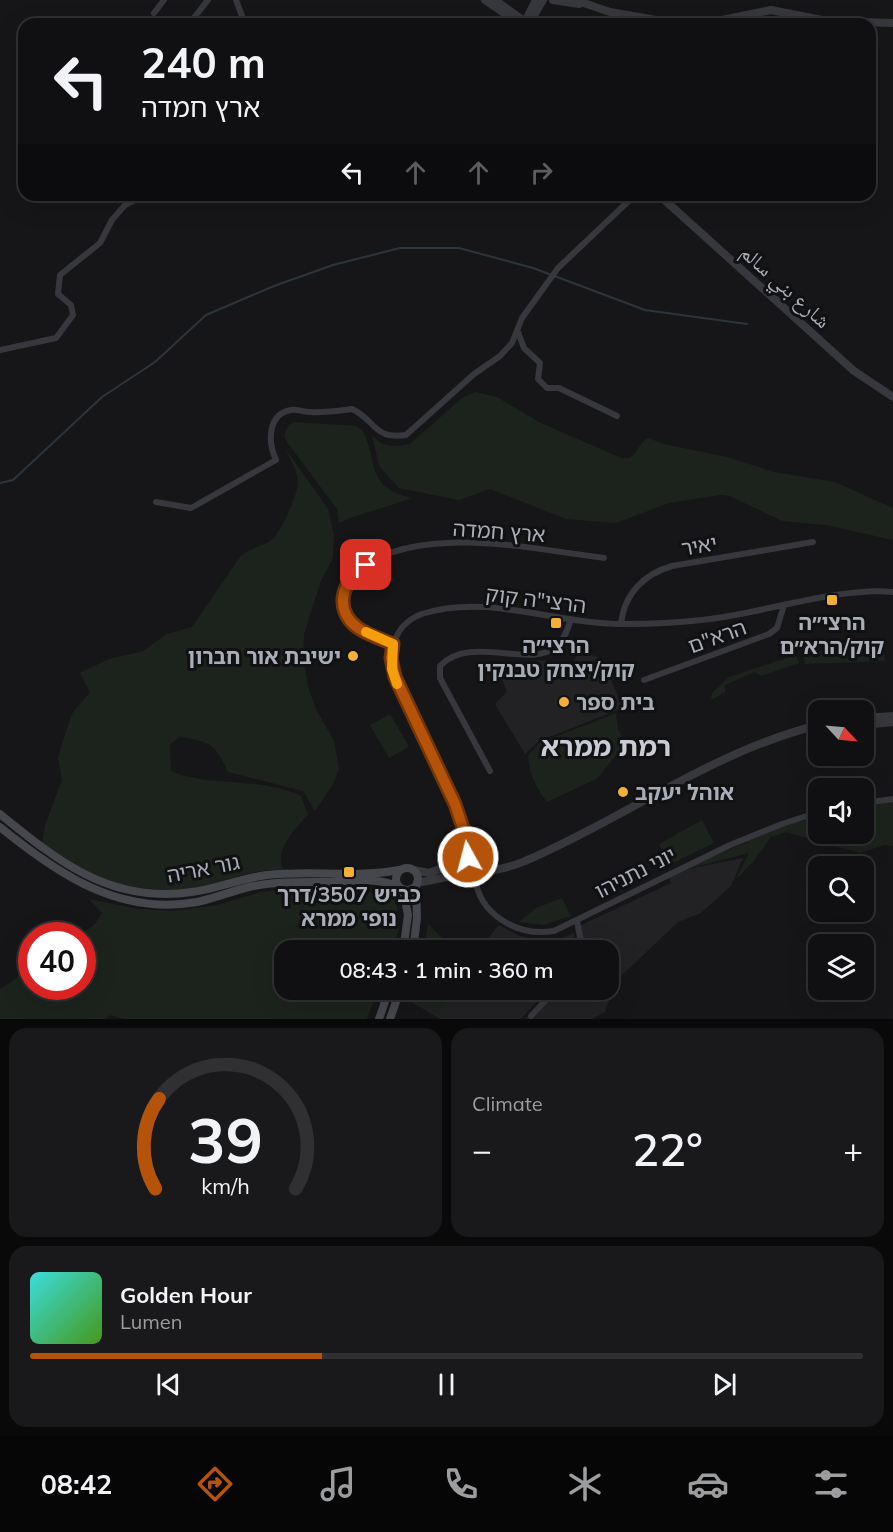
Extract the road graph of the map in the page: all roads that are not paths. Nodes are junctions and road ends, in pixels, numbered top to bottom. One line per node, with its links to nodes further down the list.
1 (164, 0): 11 (street)
2 (208, 0): 12 (street)
3 (236, 0): 13 (street)
4 (485, 0): 14 (street)
5 (495, 0): 15 (street)
6 (537, 0): 16 (street)
7 (544, 0): 17 (street)
8 (553, 0): 10 (street)
9 (575, 0): 10 (street)
10 (589, 6): 18 (street)
11 (154, 13)
12 (194, 18)
13 (243, 18)
14 (516, 18)
15 (518, 18)
16 (528, 18)
17 (529, 18)
18 (649, 18)
19 (732, 18): 20 (street)
20 (811, 18)
21 (876, 22): 22 (street)
22 (893, 23)
23 (133, 201): 27 (street)
24 (629, 201): 26 (street)
25 (666, 201): 28 (street, شارع بني سالم)
26 (518, 332): 29 (street); 30 (street)
27 (0, 350)
28 (893, 397)
29 (617, 416)
30 (156, 502)
31 (813, 542): 36 (street, יאיר)
32 (604, 558): 37 (street, ארץ חמדה)
33 (893, 591): 34 (street, הרצי"ה קוק)
34 (783, 605): 36 (street, הרצי"ה קוק); 38 (street, הרא"ם)
35 (571, 619): 36 (street, הרצי"ה קוק); 37 (street, הרצי"ה קוק); 44 (street)
36 (621, 624)
37 (393, 644): 50 (street)
38 (644, 680)
39 (893, 716): 40 (street)
40 (874, 717)
41 (893, 722): 42 (street)
42 (874, 724)
43 (808, 729): 53 (street)
44 (490, 771)
45 (893, 799): 46 (street)
46 (874, 802)
47 (0, 814): 54 (main road, גור אריה)
48 (808, 816): 61 (street, יוני נתניהו)
49 (0, 827): 59 (main road, גור אריה)
50 (464, 833): 51 (street); 52 (street)
51 (461, 860): 52 (street); 55 (street); 57 (street)
52 (475, 860): 53 (street); 56 (street)
53 (514, 865): 56 (street)
54 (399, 870): 55 (main road); 59 (main road)
55 (414, 870): 58 (main road)
56 (476, 876): 57 (street); 60 (street)
57 (463, 878): 58 (street); 60 (street)
58 (417, 884): 59 (main road); 63 (main road)
59 (401, 888): 62 (main road)
60 (478, 891): 61 (street, יוני נתניהו)
61 (577, 921): 64 (street)
62 (405, 940)
63 (414, 940)
64 (581, 940)
65 (386, 1000): 69 (main road)
66 (397, 1000): 70 (main road)
67 (546, 1000): 68 (street)
68 (531, 1016)
69 (379, 1019)
70 (390, 1019)

